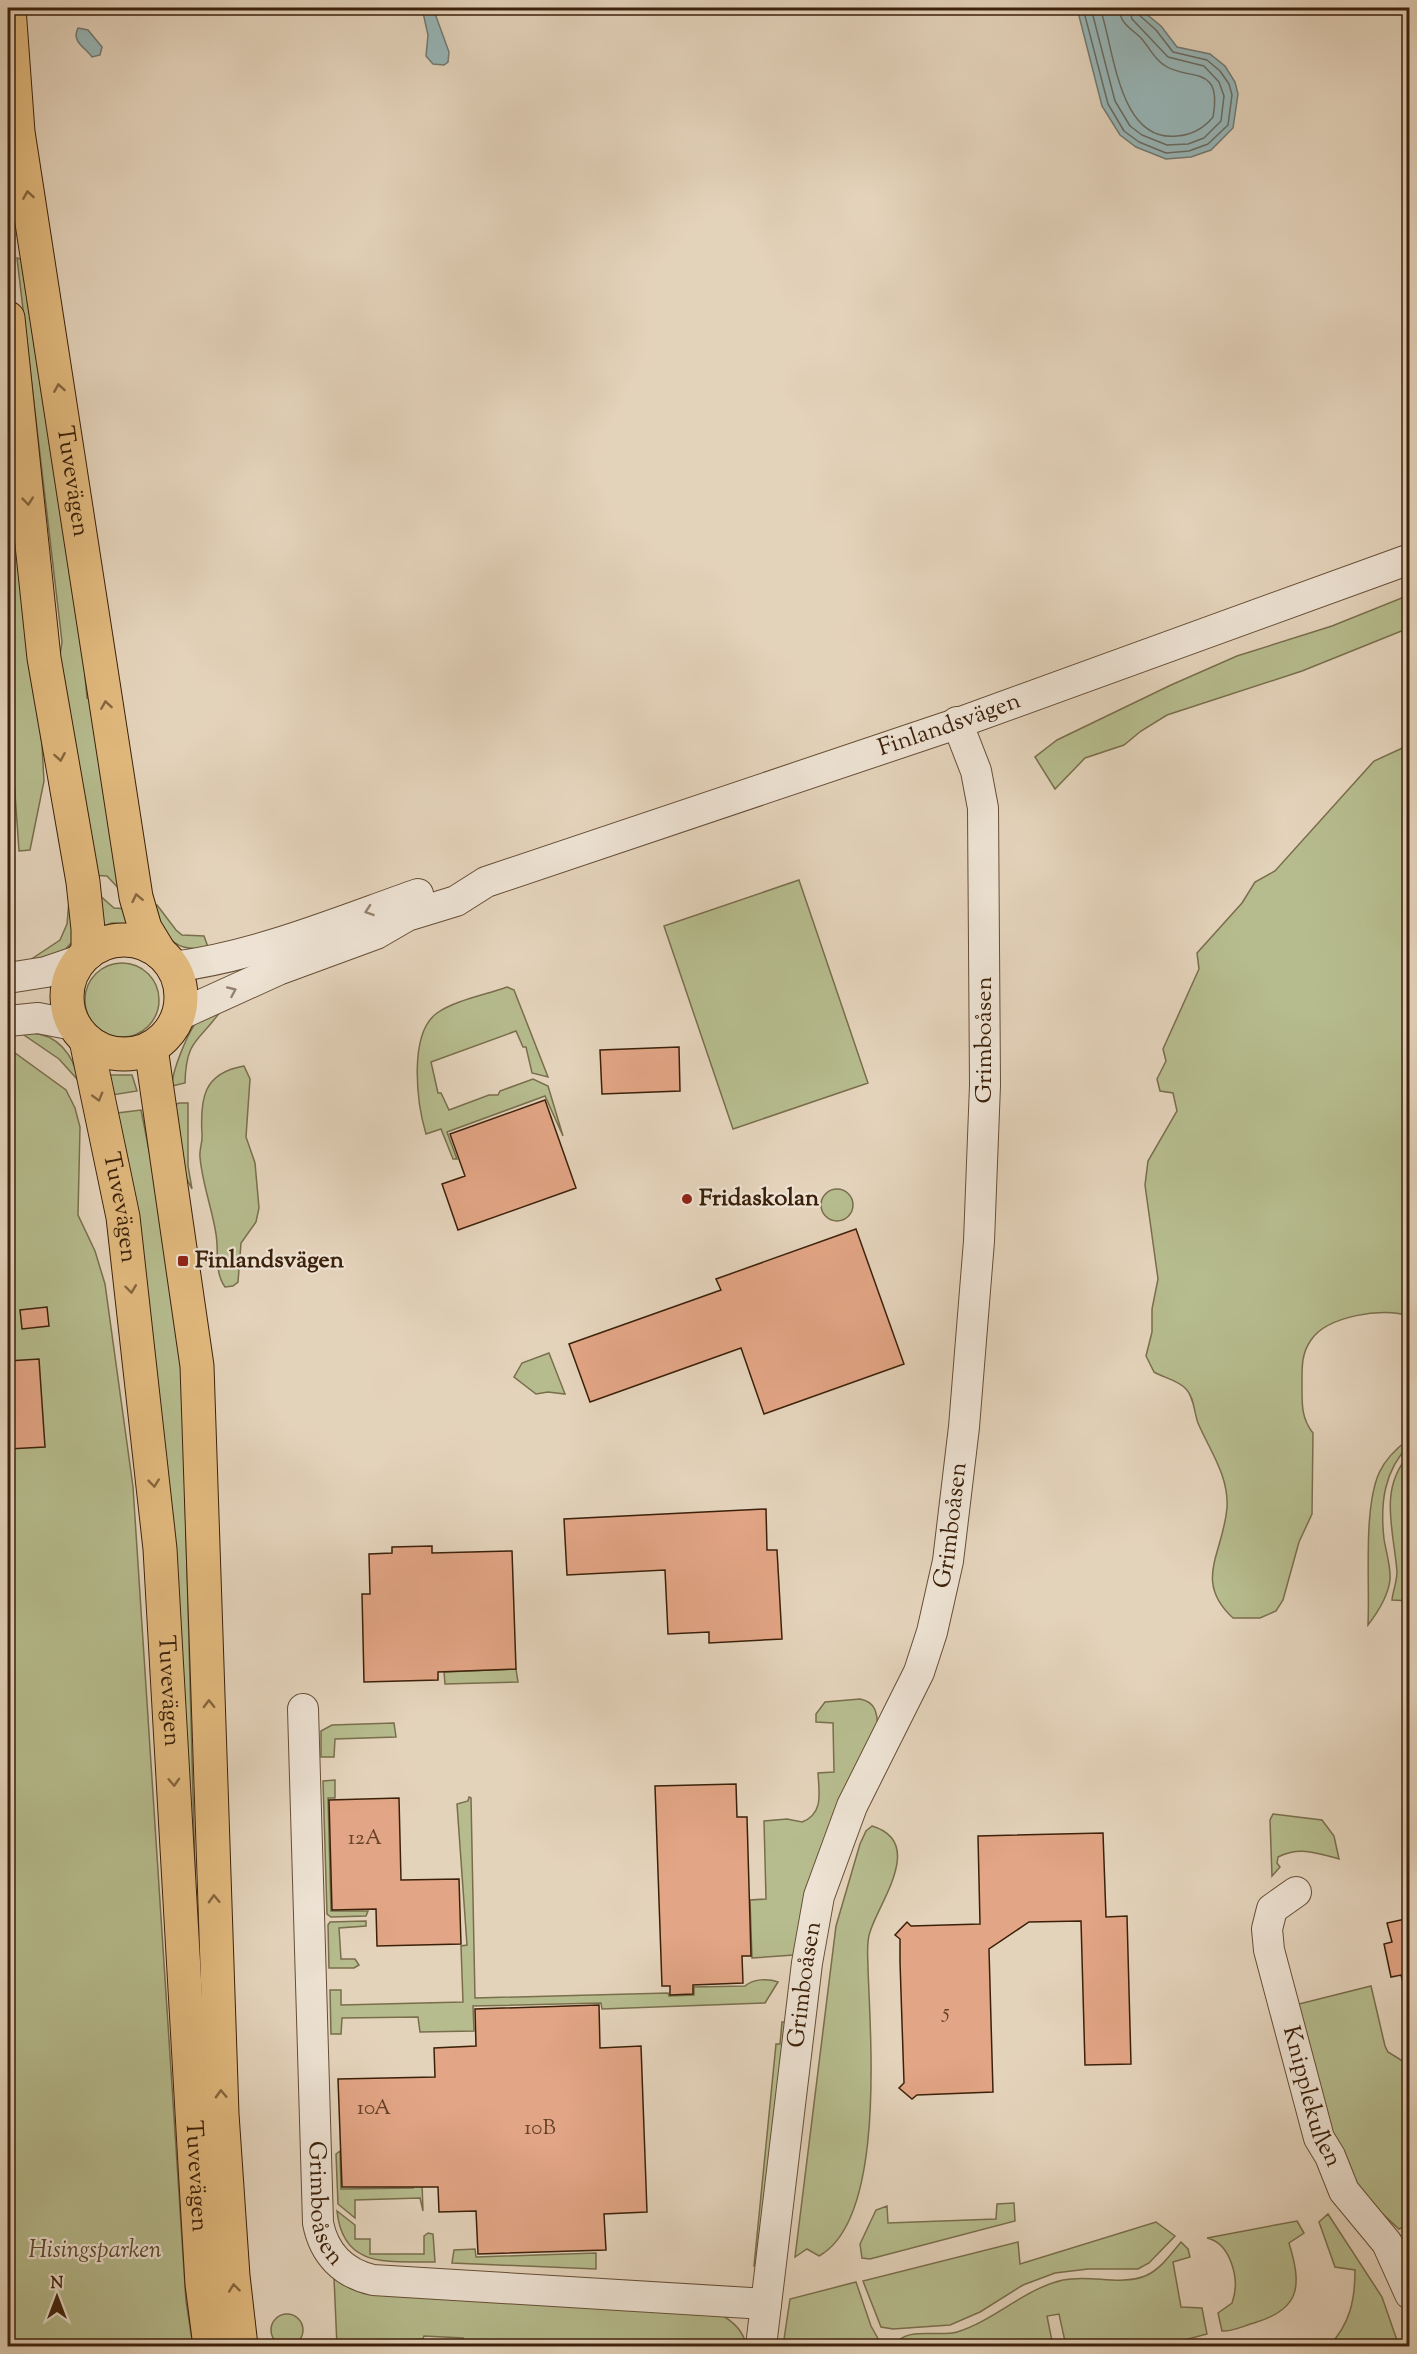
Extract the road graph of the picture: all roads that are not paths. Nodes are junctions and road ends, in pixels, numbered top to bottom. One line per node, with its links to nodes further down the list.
1 (9, 8): 7 (main road, Tuvevägen, one-way to 1)
2 (8, 318): 6 (main road, Tuvevägen, one-way to 6)
3 (1410, 559): 4 (street, Finlandsvägen)
4 (957, 722): 5 (street, Finlandsvägen); 16 (street, Grimboåsen)
5 (486, 882): 7 (street, Finlandsvägen, one-way to 7); 9 (street, Finlandsvägen, one-way to 5)
6 (84, 957): 7 (main road); 8 (street); 11 (main road, Tuvevägen)
7 (166, 959): 9 (main road, Tuvevägen)
8 (8, 978)
9 (179, 1015): 12 (main road)
10 (8, 1021): 11 (street)
11 (80, 1033): 12 (main road); 17 (main road, Tuvevägen, one-way to 17)
12 (151, 1048): 18 (main road, Tuvevägen, one-way to 12)
13 (303, 1709): 16 (street, Grimboåsen)
14 (1296, 1892): 15 (street, Knipplekullen)
15 (1410, 2294)
16 (766, 2304): 19 (street, Grimboåsen)
17 (210, 2346)
18 (241, 2346)
19 (761, 2346)

